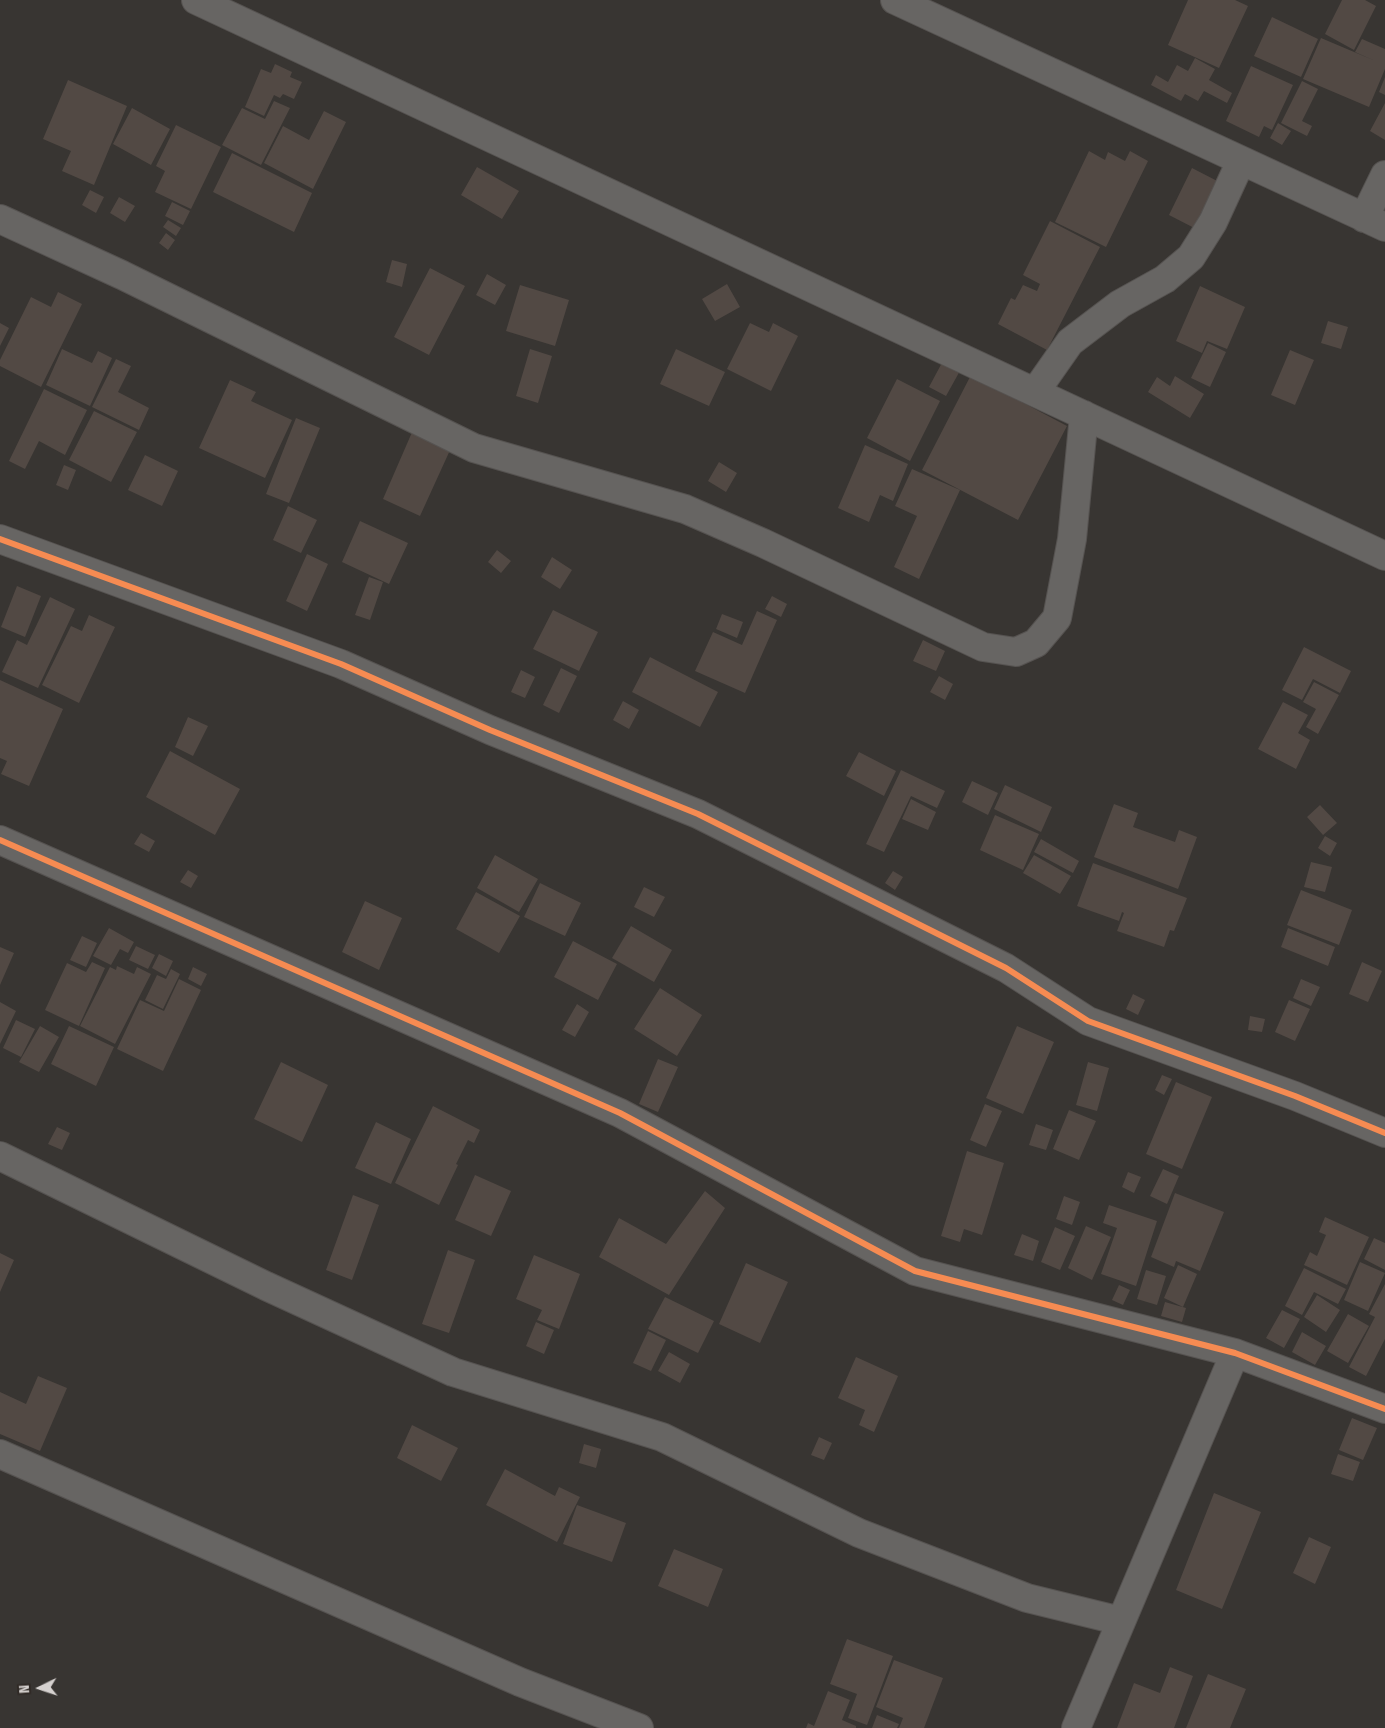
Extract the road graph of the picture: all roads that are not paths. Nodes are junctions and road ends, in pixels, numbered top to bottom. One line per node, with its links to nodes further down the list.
1 (196, 0): 7 (street)
2 (902, 2): 3 (street)
3 (1242, 161): 6 (street); 7 (street)
4 (1385, 175): 6 (street)
5 (0, 219): 8 (street)
6 (1375, 223)
7 (1035, 392): 8 (street)
8 (1084, 415): 10 (street)
9 (0, 539): 12 (street)
10 (1385, 556)
11 (0, 840): 14 (street)
12 (1385, 1133)
13 (0, 1156): 17 (street)
14 (1235, 1353): 15 (street); 17 (street)
15 (1385, 1409)
16 (0, 1454): 18 (street)
17 (1121, 1621): 19 (street)
18 (638, 1728)
19 (1076, 1728)

